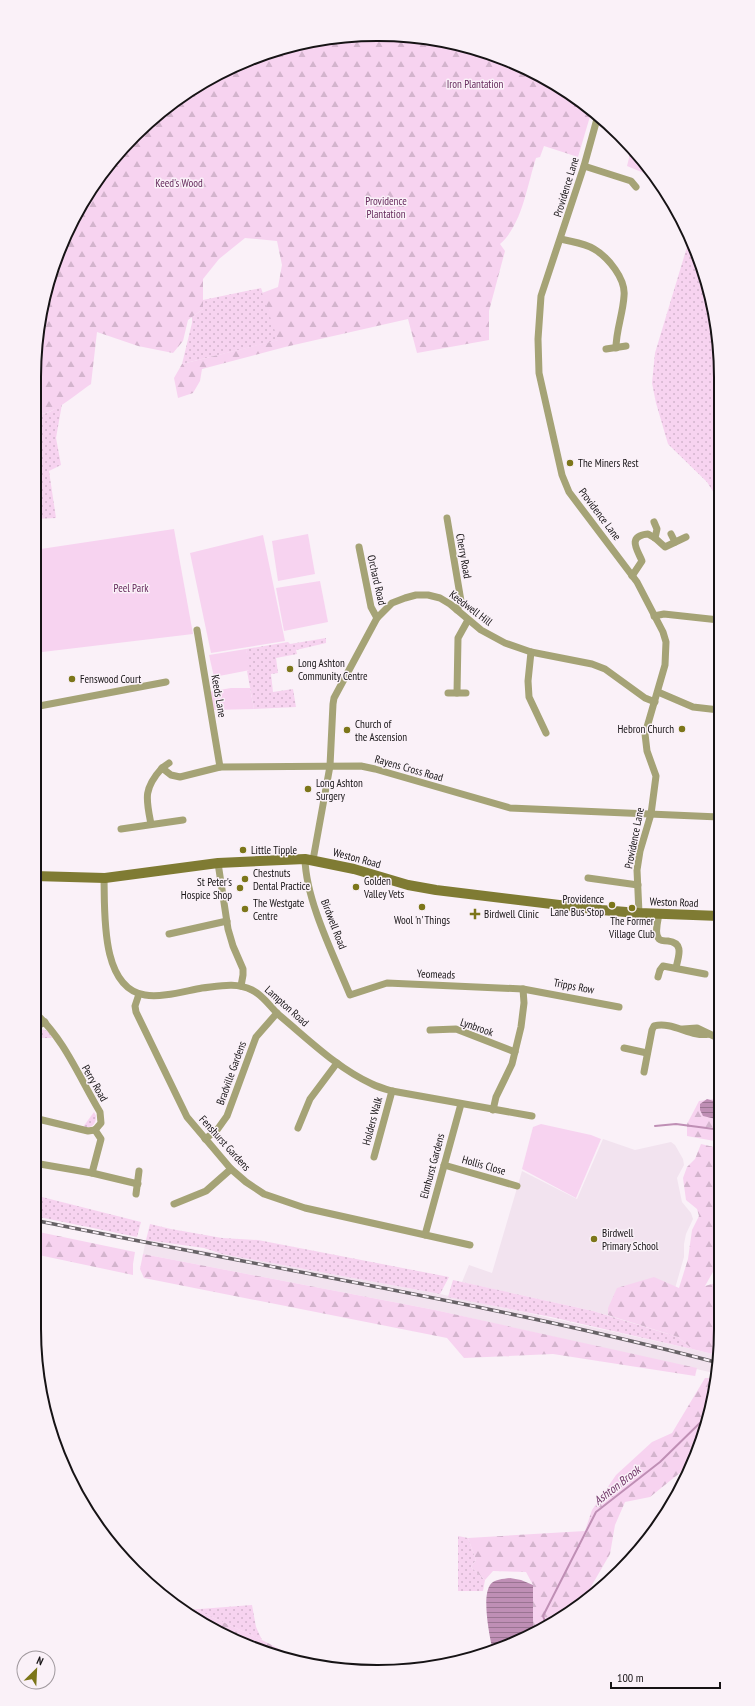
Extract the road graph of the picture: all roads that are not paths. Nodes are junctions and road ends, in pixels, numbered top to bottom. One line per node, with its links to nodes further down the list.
1 (596, 123): 2 (street, Providence Lane)
2 (584, 166): 3 (street); 4 (street, Providence Lane)
3 (636, 187)
4 (561, 239): 6 (street); 17 (street, Providence Lane)
5 (626, 346): 6 (street)
6 (616, 348): 7 (street)
7 (606, 349)
8 (447, 518): 11 (street, Cherry Road)
9 (654, 522): 14 (street)
10 (457, 528): 11 (street, Cherry Road)
11 (448, 529): 18 (street, Cherry Road)
12 (671, 534): 15 (street)
13 (686, 537): 15 (street)
14 (655, 538): 15 (street); 17 (street)
15 (675, 542)
16 (359, 546): 20 (street, Orchard Road)
17 (632, 576): 19 (street, Providence Lane)
18 (457, 610): 20 (street, Keedwell Hill); 22 (street, Keedwell Hill)
19 (654, 616): 21 (street); 26 (street, Providence Lane)
20 (377, 618): 35 (street, Keedwell Hill)
21 (714, 619)
22 (468, 620): 24 (street, Keedwell Hill); 28 (street)
23 (197, 630): 36 (street, Keeds Lane)
24 (531, 652): 30 (street, Keedwell Hill); 33 (street)
25 (166, 682): 31 (street)
26 (658, 692): 30 (street, Providence Lane); 32 (street)
27 (448, 693): 28 (street)
28 (457, 693): 29 (street)
29 (466, 693)
30 (655, 702): 38 (street, Providence Lane)
31 (41, 706)
32 (714, 710)
33 (546, 733)
34 (169, 763): 37 (street)
35 (330, 766): 36 (street, Rayens Cross Road); 38 (street, Rayens Cross Road); 43 (street, Keedwell Hill)
36 (220, 767): 37 (street, Rayens Cross Road)
37 (162, 768): 41 (street)
38 (651, 814): 39 (street, Rayens Cross Road); 48 (street, Providence Lane)
39 (714, 818)
40 (183, 820): 41 (street)
41 (151, 824): 42 (street)
42 (121, 828)
43 (309, 860): 44 (street, Weston Road); 49 (street, Weston Road); 60 (street, Birdwell Road)
44 (218, 863): 46 (street, Weston Road); 52 (street)
45 (41, 876): 46 (street, Weston Road)
46 (104, 878): 59 (street)
47 (588, 878): 48 (street)
48 (638, 885): 49 (street, Providence Lane)
49 (639, 914): 50 (street, Weston Road)
50 (658, 914): 51 (street, Weston Road); 54 (street)
51 (714, 916)
52 (227, 921): 53 (street); 57 (street)
53 (169, 934)
54 (676, 968): 55 (street); 56 (street)
55 (705, 974)
56 (658, 977)
57 (241, 986): 59 (street, Lampton Road); 62 (street, Lampton Road)
58 (523, 989): 60 (street, Yeomeads); 61 (street, Tripps Row); 69 (street)
59 (140, 994): 80 (street, Fenshurst Gardens)
60 (350, 995)
61 (619, 1007)
62 (277, 1013): 71 (street, Lampton Road); 80 (street, Bradville Gardens)
63 (41, 1018): 64 (street, Perry Road)
64 (45, 1022): 65 (street); 79 (street, Perry Road)
65 (41, 1024)
66 (430, 1030): 69 (street, Lynbrook)
67 (714, 1036): 70 (street)
68 (624, 1048): 70 (street)
69 (515, 1052): 75 (street)
70 (647, 1053): 72 (street)
71 (337, 1062): 73 (street, Lampton Road); 78 (street)
72 (644, 1072)
73 (392, 1091): 74 (street, Lampton Road); 81 (street, Holders Walk)
74 (460, 1104): 75 (street, Lampton Road); 82 (street, Elmhurst Gardens)
75 (493, 1110): 76 (street, Lampton Road)
76 (532, 1116)
77 (41, 1120): 79 (street)
78 (298, 1128)
79 (95, 1130): 86 (street, Perry Road)
80 (205, 1139): 84 (street, Fenshurst Gardens)
81 (374, 1157)
82 (444, 1165): 88 (street, Hollis Close); 91 (street, Elmhurst Gardens)
83 (41, 1167): 86 (street)
84 (231, 1169): 90 (street); 91 (street, Fenshurst Gardens)
85 (139, 1171): 87 (street)
86 (92, 1173): 87 (street)
87 (138, 1184): 89 (street)
88 (518, 1186)
89 (136, 1194)
90 (174, 1204)
91 (425, 1235): 92 (street, Fenshurst Gardens)
92 (470, 1245)

